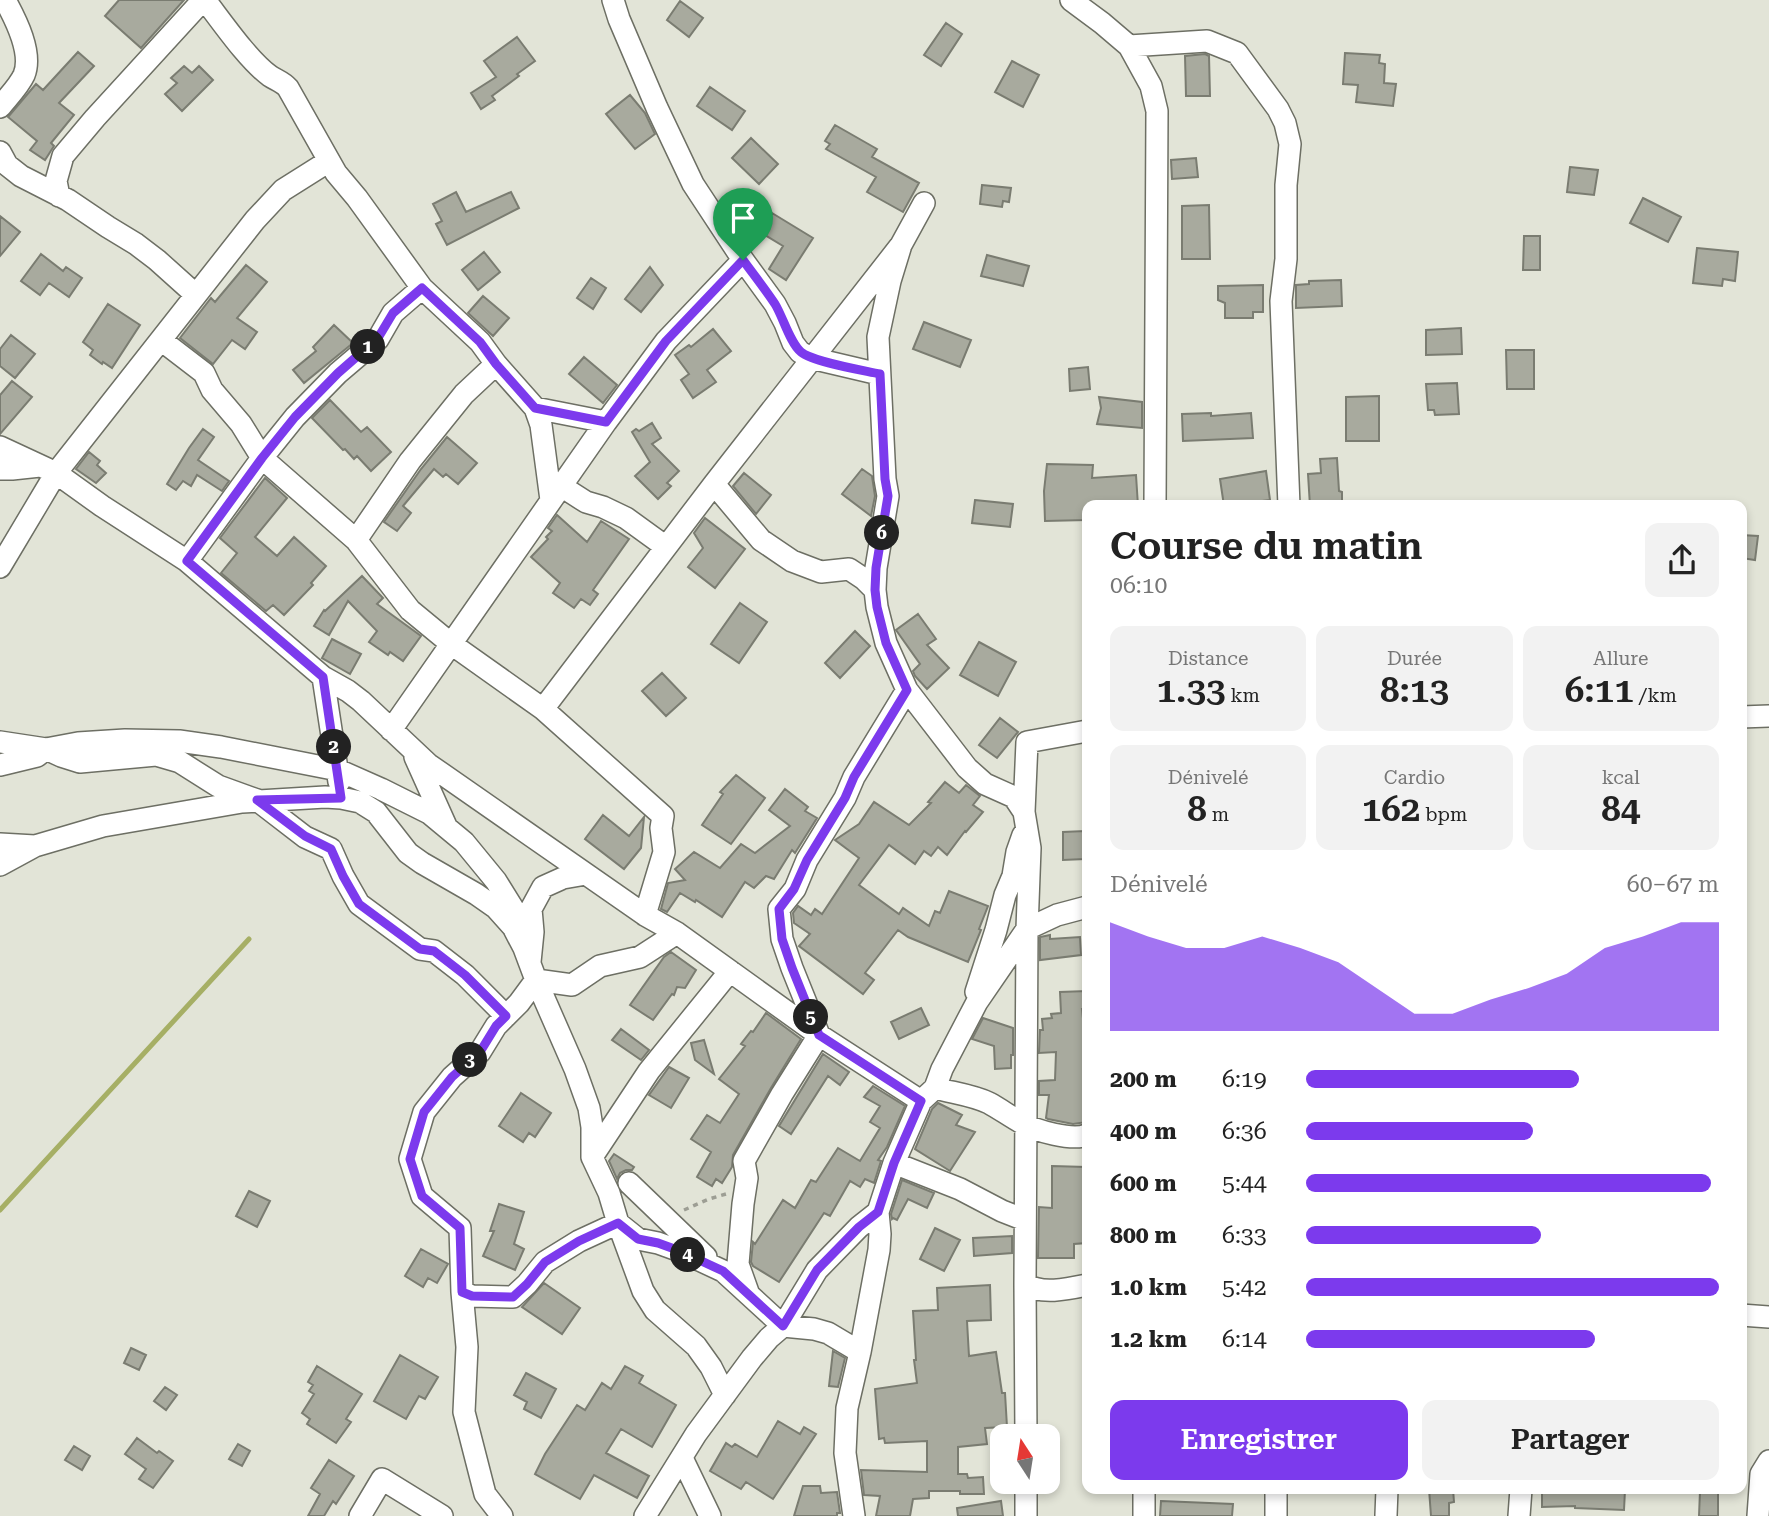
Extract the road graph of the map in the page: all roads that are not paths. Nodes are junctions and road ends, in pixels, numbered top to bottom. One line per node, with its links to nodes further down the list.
1 (5, 0): 6 (street)
2 (204, 0): 8 (street); 9 (street)
3 (613, 0): 12 (street)
4 (1070, 0): 5 (street)
5 (1129, 47): 27 (street); 28 (street)
6 (0, 107)
7 (0, 152): 9 (street)
8 (329, 160): 13 (street); 14 (street)
9 (59, 196): 14 (street)
10 (923, 202): 11 (street)
11 (901, 245): 16 (street); 18 (street)
12 (743, 260): 16 (street); 20 (street)
13 (422, 288): 17 (street); 22 (street)
14 (196, 295): 15 (street)
15 (162, 340): 22 (street); 24 (street)
16 (811, 358): 18 (street); 25 (street)
17 (496, 364): 19 (street); 29 (street)
18 (880, 374): 33 (street)
19 (535, 408): 20 (street); 26 (street)
20 (606, 422): 26 (street)
21 (0, 447): 24 (street)
22 (262, 458): 29 (street); 31 (street)
23 (0, 469): 24 (street)
24 (48, 469): 31 (street); 32 (street)
25 (713, 484): 30 (street); 33 (street)
26 (556, 493): 30 (street); 34 (street)
27 (1155, 500)
28 (1289, 500)
29 (356, 540): 34 (street)
30 (666, 547): 37 (street)
31 (187, 561): 35 (street)
32 (0, 567)
33 (875, 590): 36 (street)
34 (450, 643): 37 (street); 40 (street)
35 (323, 677): 40 (street); 46 (street)
36 (907, 690): 49 (street); 63 (street)
37 (543, 709): 56 (street)
38 (1769, 716): 39 (street)
39 (1747, 717)
40 (391, 730): 43 (street)
41 (1082, 732): 49 (street)
42 (0, 742): 44 (street)
43 (411, 748): 50 (street); 54 (street)
44 (46, 749): 45 (street); 46 (street); 48 (street)
45 (0, 765)
46 (338, 769): 47 (street); 50 (street)
47 (341, 798): 48 (street); 60 (street)
48 (257, 800): 52 (street); 61 (street)
49 (1025, 820): 57 (street); 62 (street)
50 (447, 828): 60 (street)
51 (0, 844): 52 (street)
52 (35, 846): 53 (street)
53 (0, 865)
54 (586, 874): 56 (street); 60 (street)
55 (1082, 908): 57 (street)
56 (645, 915): 58 (street)
57 (1027, 929): 62 (street); 65 (street)
58 (677, 933): 59 (street); 60 (street)
59 (730, 971): 63 (street); 67 (street)
60 (533, 972): 61 (street); 67 (street)
61 (506, 1016): 76 (street)
62 (967, 1020): 64 (street)
63 (819, 1035): 64 (street); 77 (street)
64 (928, 1094): 65 (street); 68 (street)
65 (1026, 1125): 66 (street); 71 (street)
66 (1082, 1137)
67 (592, 1157): 72 (street)
68 (894, 1163): 70 (street); 71 (street)
69 (629, 1183): 73 (street)
70 (878, 1212): 80 (street); 81 (street)
71 (1025, 1220): 74 (street)
72 (618, 1223): 73 (street); 76 (street); 82 (street)
73 (717, 1268): 77 (street)
74 (1025, 1284): 75 (street); 83 (street)
75 (1082, 1287)
76 (462, 1292): 93 (street)
77 (748, 1294): 80 (street)
78 (1747, 1315): 79 (street)
79 (1769, 1317)
80 (783, 1326): 81 (street); 82 (street)
81 (860, 1352): 96 (street)
82 (725, 1395): 84 (street)
83 (1026, 1424)
84 (681, 1458): 94 (street); 95 (street)
85 (1769, 1461): 103 (street)
86 (1026, 1494): 97 (street)
87 (1144, 1494): 98 (street)
88 (1276, 1494): 99 (street)
89 (1387, 1494): 101 (street)
90 (1521, 1494): 102 (street)
91 (360, 1516): 92 (street)
92 (442, 1516)
93 (502, 1516)
94 (645, 1516)
95 (710, 1516)
96 (854, 1516)
97 (1026, 1516)
98 (1144, 1516)
99 (1276, 1516)
100 (1378, 1516): 101 (street)
101 (1386, 1516)
102 (1519, 1516)
103 (1758, 1516)

